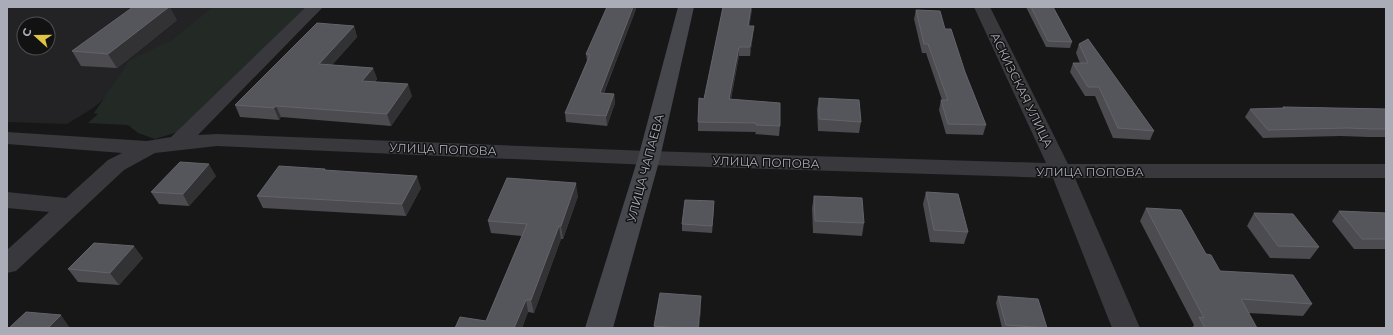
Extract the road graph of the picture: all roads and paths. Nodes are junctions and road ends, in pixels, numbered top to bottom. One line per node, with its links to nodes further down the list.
1 (315, 7): 5 (street)
2 (686, 7): 7 (street, УЛИЦА ЧАПАЕВА)
3 (982, 7): 8 (street, АСКИЗСКАЯ УЛИЦА)
4 (7, 138): 6 (street)
5 (178, 143): 6 (street, УЛИЦА ПОПОВА); 7 (street, УЛИЦА ПОПОВА)
6 (148, 148): 11 (street)
7 (649, 158): 8 (street, УЛИЦА ПОПОВА); 13 (street, УЛИЦА ЧАПАЕВА)
8 (1061, 171): 9 (street, УЛИЦА ПОПОВА); 14 (street, АСКИЗСКАЯ УЛИЦА)
9 (1386, 171)
10 (7, 200): 11 (street)
11 (70, 206): 12 (street)
12 (7, 264)
13 (599, 328)
14 (1126, 328)

